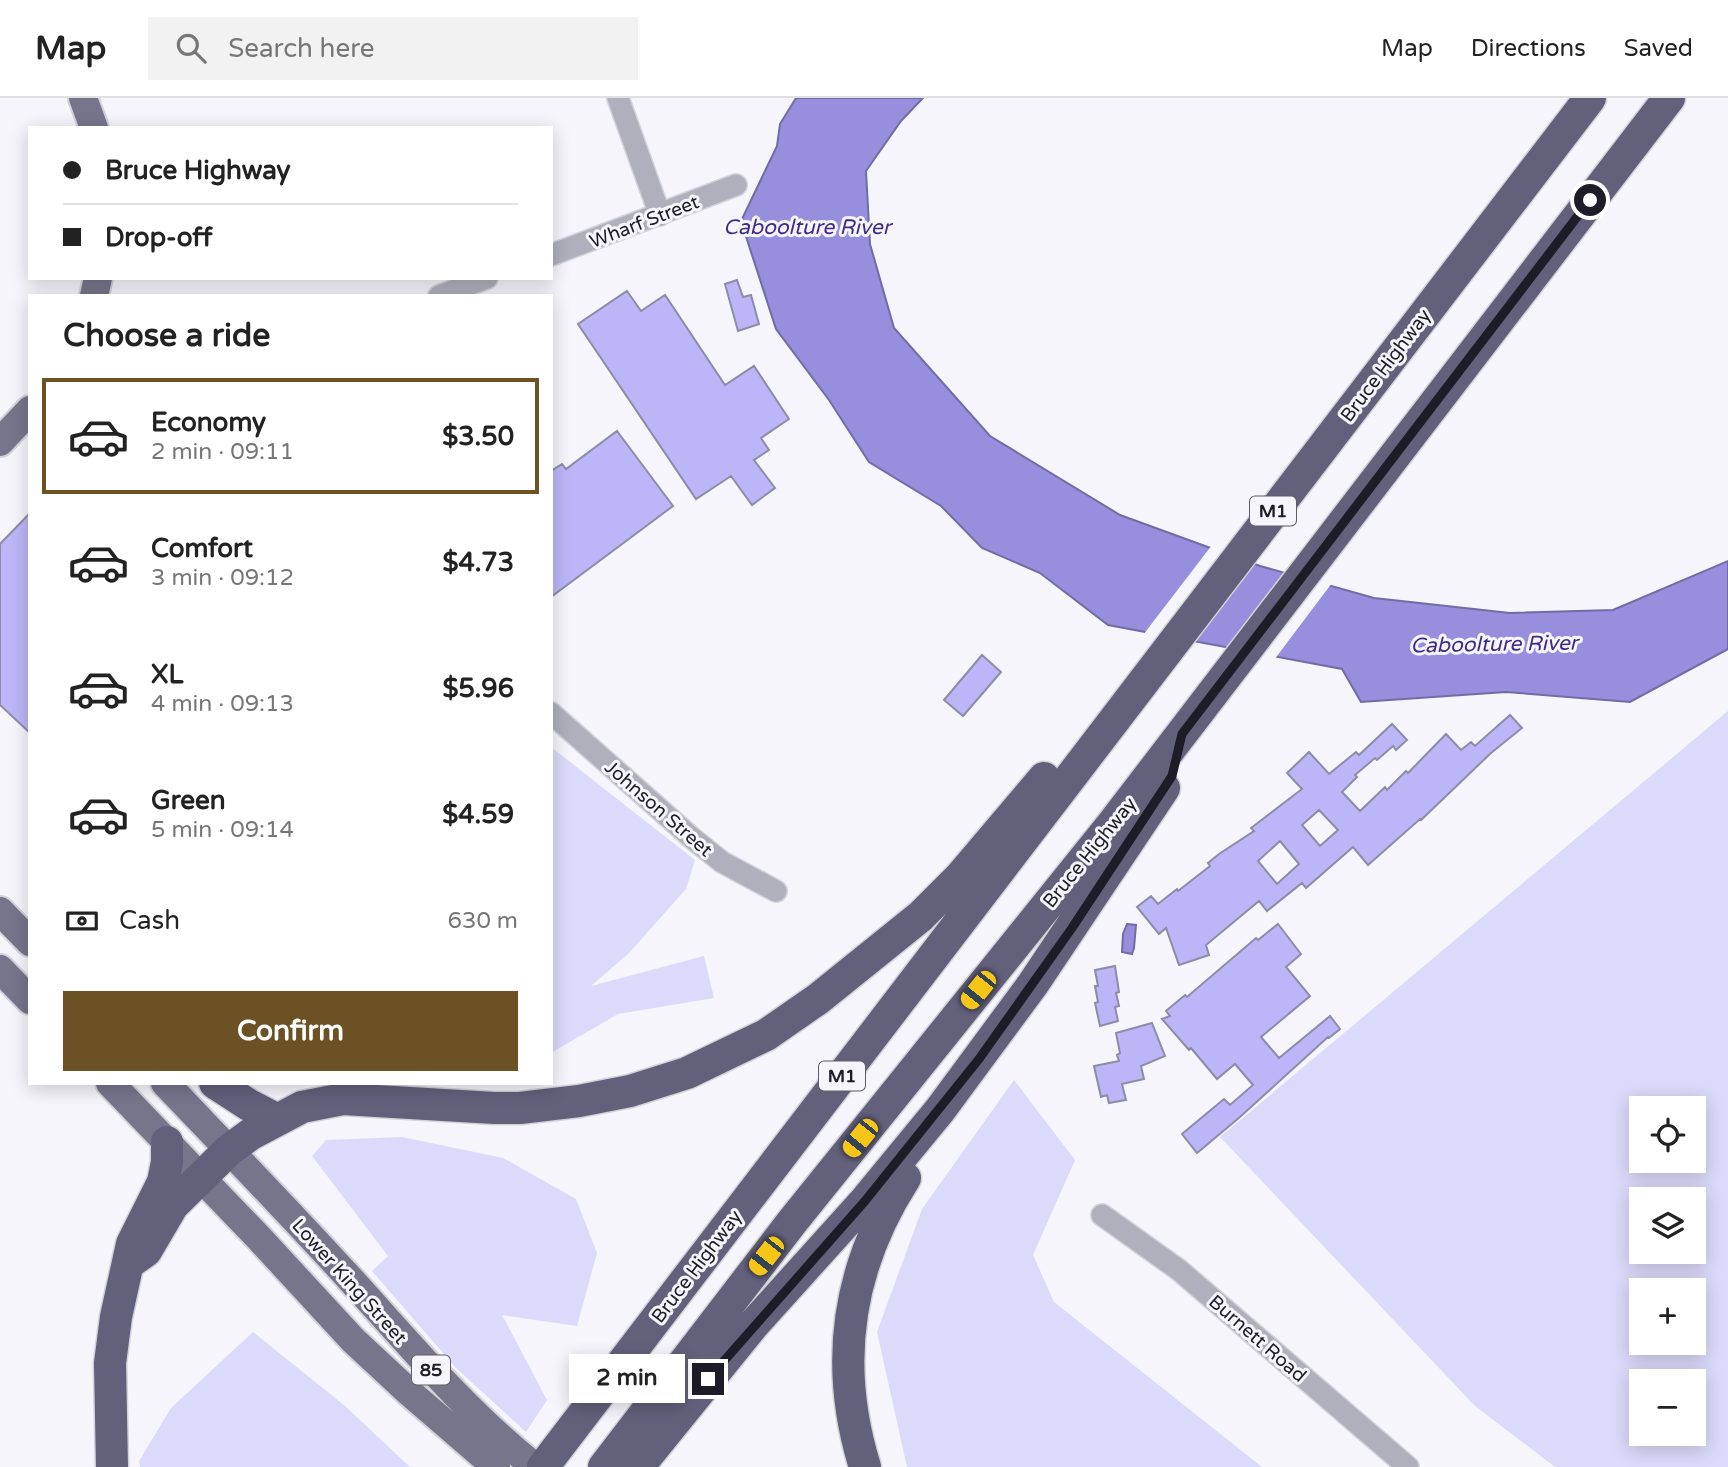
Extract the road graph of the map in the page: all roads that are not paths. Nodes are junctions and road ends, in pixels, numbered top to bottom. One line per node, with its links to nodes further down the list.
1 (83, 98): 5 (main road)
2 (618, 98): 7 (street)
3 (1590, 98): 15 (highway, Bruce Highway / M1)
4 (1669, 98): 17 (highway, Bruce Highway / M1)
5 (93, 126)
6 (736, 185): 7 (street, Wharf Street)
7 (660, 215): 8 (street, Wharf Street)
8 (553, 254)
9 (482, 280): 10 (street)
10 (444, 294)
11 (28, 412): 13 (main road)
12 (28, 437): 14 (main road)
13 (0, 442)
14 (0, 464)
15 (1130, 698): 27 (highway); 33 (highway, Bruce Highway / M1)
16 (553, 715): 18 (street, Johnson Street)
17 (1182, 734): 26 (highway); 35 (highway, Bruce Highway / M1)
18 (776, 891)
19 (0, 911): 20 (main road)
20 (28, 940)
21 (0, 969): 22 (main road)
22 (28, 998)
23 (112, 1085): 28 (main road, Lower King Street)
24 (167, 1085): 29 (main road, 85)
25 (218, 1085): 27 (highway)
26 (940, 1110): 36 (highway); 37 (highway)
27 (276, 1119): 29 (highway)
28 (167, 1142): 30 (main road, Lower King Street); 32 (highway)
29 (229, 1150): 30 (highway); 33 (main road, Lower King Street / 85)
30 (201, 1176): 32 (highway); 33 (main road, Lower King Street)
31 (1102, 1215): 38 (street, Burnett Road)
32 (129, 1263): 34 (highway)
33 (523, 1463)
34 (112, 1467)
35 (604, 1467)
36 (638, 1467)
37 (865, 1467)
38 (1408, 1467)

